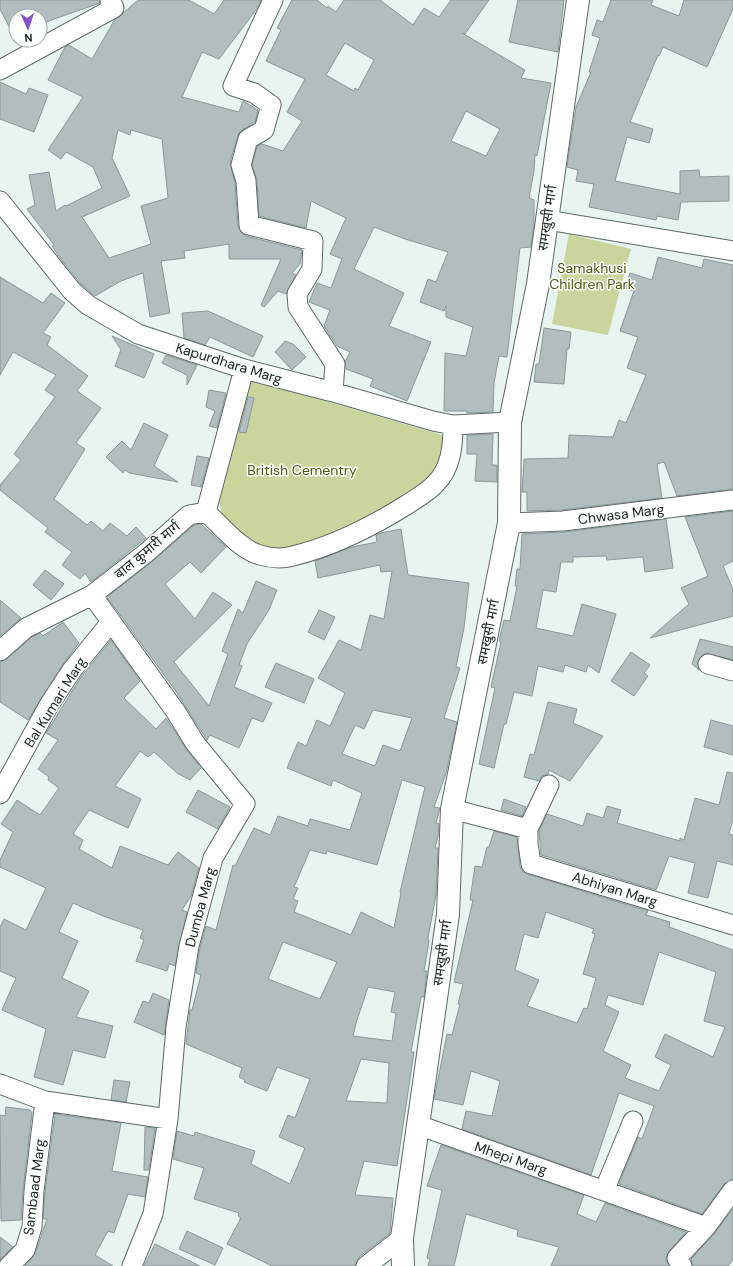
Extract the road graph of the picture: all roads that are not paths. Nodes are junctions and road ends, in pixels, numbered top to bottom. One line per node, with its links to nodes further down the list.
1 (273, 0): 9 (street)
2 (578, 0): 6 (main road, समखुसी मार्ग)
3 (112, 4): 4 (street)
4 (0, 70)
5 (0, 201): 8 (street, Kapurdhara Marg)
6 (547, 220): 7 (street); 10 (main road, समखुसी मार्ग)
7 (733, 250)
8 (244, 370): 9 (street, Kapurdhara Marg); 13 (street)
9 (333, 392): 11 (street, Kapurdhara Marg)
10 (510, 422): 11 (street, Kapurdhara Marg); 14 (main road, समखुसी मार्ग)
11 (453, 425): 13 (street)
12 (733, 500): 14 (street, Chwasa Marg)
13 (206, 512): 15 (street, बाल कुमारी मार्ग)
14 (509, 523): 22 (main road, समखुसी मार्ग)
15 (92, 595): 16 (street); 17 (street, बाल कुमारी मार्ग)
16 (111, 622): 21 (street, Bal Kumari Marg); 27 (street, Dumba Marg)
17 (0, 651)
18 (708, 664): 19 (street)
19 (733, 671)
20 (549, 785): 23 (street, Abhiyan Marg)
21 (0, 794)
22 (452, 809): 23 (street); 29 (main road, समखुसी मार्ग)
23 (528, 829): 24 (street, Abhiyan Marg)
24 (733, 925)
25 (0, 1084): 26 (street)
26 (45, 1102): 27 (street); 34 (street, Sambaad Marg)
27 (168, 1119): 35 (street)
28 (633, 1121): 31 (street)
29 (418, 1125): 31 (street, Mhepi Marg); 33 (main road, समखुसी मार्ग)
30 (733, 1190): 32 (street)
31 (604, 1191): 32 (street, Mhepi Marg)
32 (706, 1227): 38 (street)
33 (402, 1238): 36 (street); 37 (main road, समखुसी मार्ग)
34 (9, 1266)
35 (132, 1266)
36 (366, 1266)
37 (403, 1266)
38 (682, 1266)

